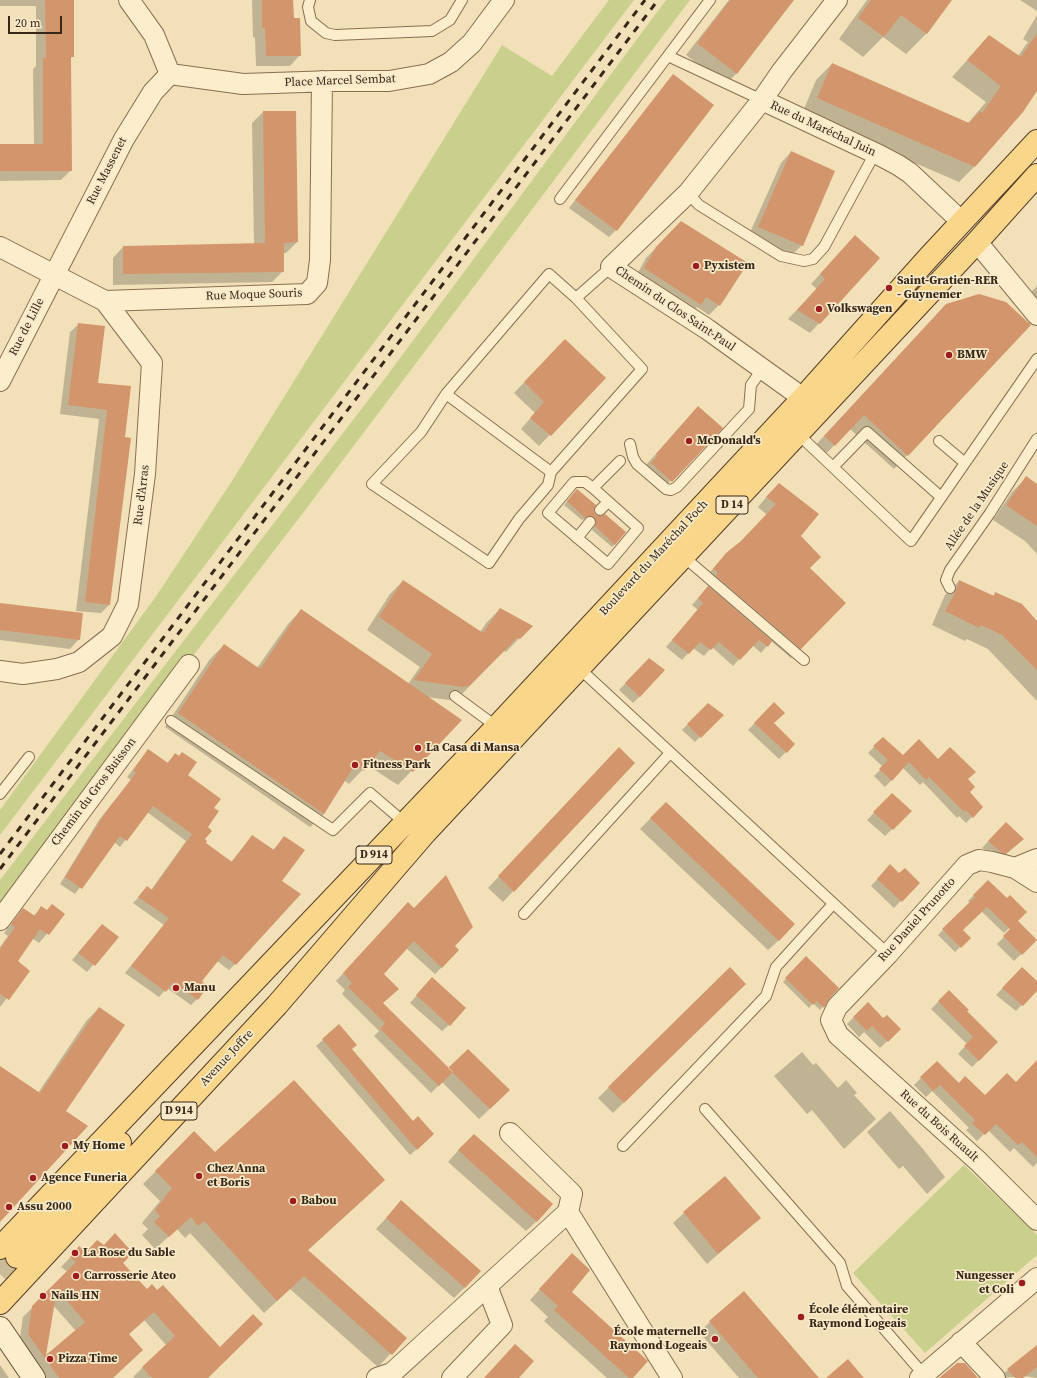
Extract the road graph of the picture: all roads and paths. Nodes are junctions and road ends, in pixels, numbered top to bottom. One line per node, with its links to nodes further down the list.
1 (129, 0): 8 (street)
2 (310, 0): 3 (lane)
3 (462, 0)
4 (504, 0): 9 (street, Place Marcel Sembat)
5 (710, 0): 7 (lane)
6 (837, 0): 10 (street, Rue du Maréchal Juin)
7 (668, 56): 10 (lane); 15 (lane)
8 (170, 74): 9 (street, Place Marcel Sembat); 19 (street, Rue Massenet)
9 (322, 81): 21 (street, Rue Moque Souris)
10 (762, 100): 12 (street, Rue du Maréchal Juin); 14 (street, Chemin du Clos Saint-Paul)
11 (1037, 141): 16 (main road, Boulevard du Maréchal Foch)
12 (875, 153): 14 (lane); 16 (street, Rue du Maréchal Juin)
13 (1037, 174): 16 (main road, Boulevard du Maréchal Foch / D 14)
14 (688, 193): 18 (street, Chemin du Clos Saint-Paul)
15 (560, 199)
16 (970, 232): 22 (street, Rue du Maréchal Juin); 27 (main road, Boulevard du Maréchal Foch); 28 (main road, Boulevard du Maréchal Foch / D 14)
17 (0, 247): 19 (street, Rue d'Arras)
18 (611, 267): 20 (lane); 24 (street, Chemin du Clos Saint-Paul)
19 (55, 274): 21 (street, Rue d'Arras); 25 (street, Rue de Lille)
20 (576, 298): 26 (lane); 35 (lane)
21 (105, 301): 47 (street, Rue d'Arras)
22 (1037, 315)
23 (1037, 359): 33 (lane)
24 (763, 368): 27 (street, Chemin du Clos Saint-Paul); 31 (lane)
25 (0, 381)
26 (446, 394): 35 (lane); 35 (lane)
27 (803, 398): 50 (main road, Boulevard du Maréchal Foch)
28 (798, 434): 34 (lane); 42 (main road, Boulevard du Maréchal Foch / D 14)
29 (1037, 439): 43 (lane, Allée de la Musique)
30 (939, 441): 33 (lane)
31 (630, 444)
32 (620, 461): 36 (lane)
33 (965, 462): 37 (lane)
34 (833, 467): 37 (lane); 37 (lane)
35 (551, 472)
36 (593, 488): 38 (lane); 41 (lane)
37 (941, 497)
38 (608, 502): 39 (lane); 41 (lane)
39 (600, 510)
40 (590, 522): 41 (lane)
41 (577, 538)
42 (684, 557): 44 (lane); 46 (main road, Boulevard du Maréchal Foch / D 14)
43 (950, 588)
44 (804, 660)
45 (189, 665): 62 (street, Chemin du Gros Buisson)
46 (580, 669): 51 (lane); 55 (main road, Boulevard du Maréchal Foch / D 14)
47 (0, 671)
48 (455, 696): 50 (lane)
49 (171, 721): 54 (lane)
50 (497, 727): 54 (main road, Boulevard du Maréchal Foch)
51 (670, 754): 59 (lane); 60 (lane)
52 (29, 757): 53 (lane)
53 (0, 794)
54 (410, 818): 70 (main road, Avenue Joffre / D 914)
55 (425, 833): 61 (main road, Avenue Joffre / D 914)
56 (1037, 858): 57 (street)
57 (1015, 868): 58 (street, Rue Daniel Prunotto); 63 (street, Rue Daniel Prunotto)
58 (1037, 882)
59 (834, 904): 63 (lane); 67 (lane)
60 (524, 914)
61 (354, 915): 70 (main road, Avenue Joffre / D 914); 73 (main road, Avenue Joffre / D 914)
62 (0, 920)
63 (888, 954): 64 (street, Rue Daniel Prunotto)
64 (838, 1035): 69 (street, Rue du Bois Ruault)
65 (705, 1109): 76 (lane)
66 (510, 1133): 68 (street)
67 (624, 1146)
68 (568, 1212): 72 (street); 80 (street)
69 (1037, 1220)
70 (13, 1256)
71 (1037, 1278): 75 (street)
72 (487, 1286): 78 (street); 79 (street)
73 (0, 1303)
74 (0, 1328): 77 (main road)
75 (961, 1342): 76 (street); 81 (street)
76 (922, 1376)
77 (34, 1378)
78 (377, 1378)
79 (452, 1378)
80 (672, 1378)
81 (995, 1378)

